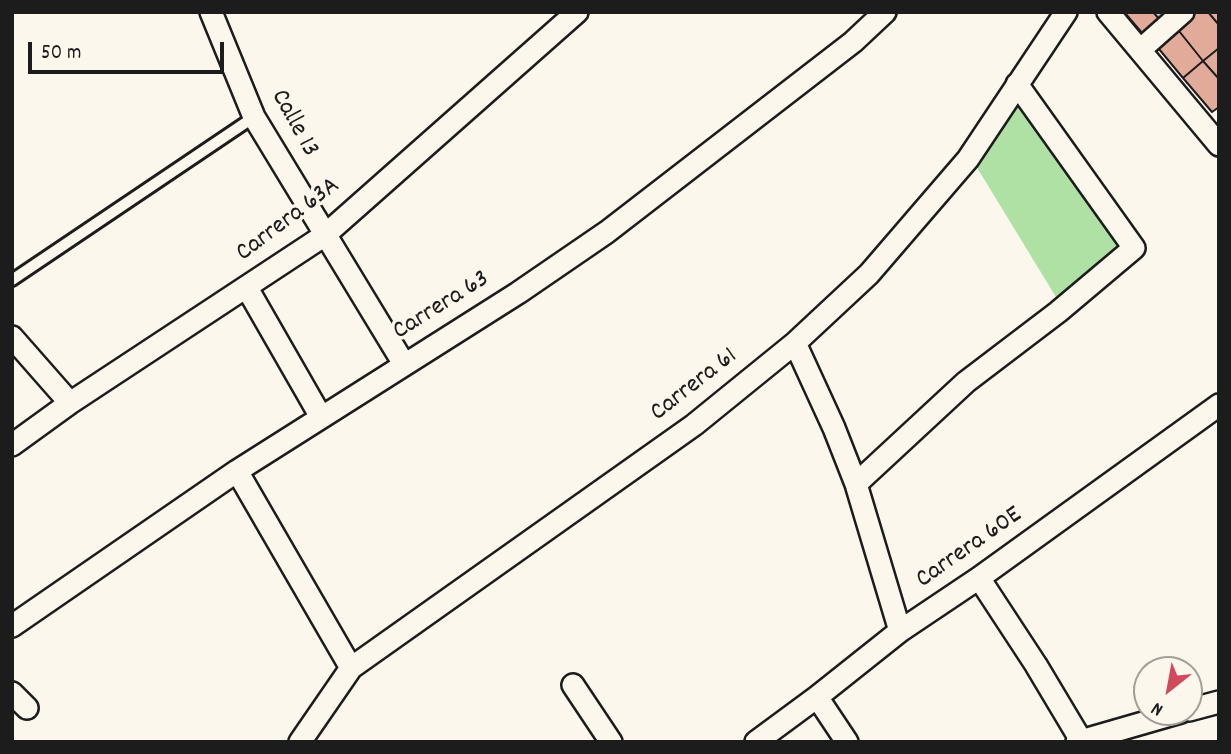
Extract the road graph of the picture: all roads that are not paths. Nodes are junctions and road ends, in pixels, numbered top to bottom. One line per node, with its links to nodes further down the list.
1 (577, 12): 11 (street, Carrera 63A)
2 (884, 12): 16 (street, Carrera 63)
3 (1066, 12): 8 (street, Carrera 61)
4 (1108, 12): 7 (street)
5 (1183, 12): 7 (street)
6 (214, 13): 9 (street, Calle 13)
7 (1140, 50): 10 (street)
8 (1017, 84): 15 (street, Carrera 61); 22 (street)
9 (254, 117): 11 (street, Calle 13); 12 (lane)
10 (1214, 132)
11 (325, 235): 13 (street, Carrera 63A); 16 (street, Calle 13)
12 (12, 280)
13 (247, 288): 17 (street, Carrera 63A); 19 (street)
14 (12, 337): 17 (street)
15 (795, 343): 22 (street); 26 (street, Carrera 61)
16 (404, 364): 19 (street, Carrera 63)
17 (70, 403): 20 (street, Carrera 63A)
18 (1219, 405): 23 (street, Carrera 60E)
19 (321, 417): 21 (street, Carrera 63)
20 (12, 445)
21 (237, 471): 24 (street, Carrera 63); 26 (street)
22 (856, 484): 25 (street)
23 (979, 578): 25 (street, Carrera 60E); 34 (street)
24 (12, 626)
25 (900, 631): 28 (street, Carrera 60E)
26 (351, 668): 30 (street, Carrera 61)
27 (573, 685): 31 (street)
28 (817, 697): 32 (street, Carrera 60E); 33 (street)
29 (1134, 726): 34 (street)
30 (300, 742)
31 (611, 742)
32 (756, 742)
33 (847, 742)
34 (1080, 742)

